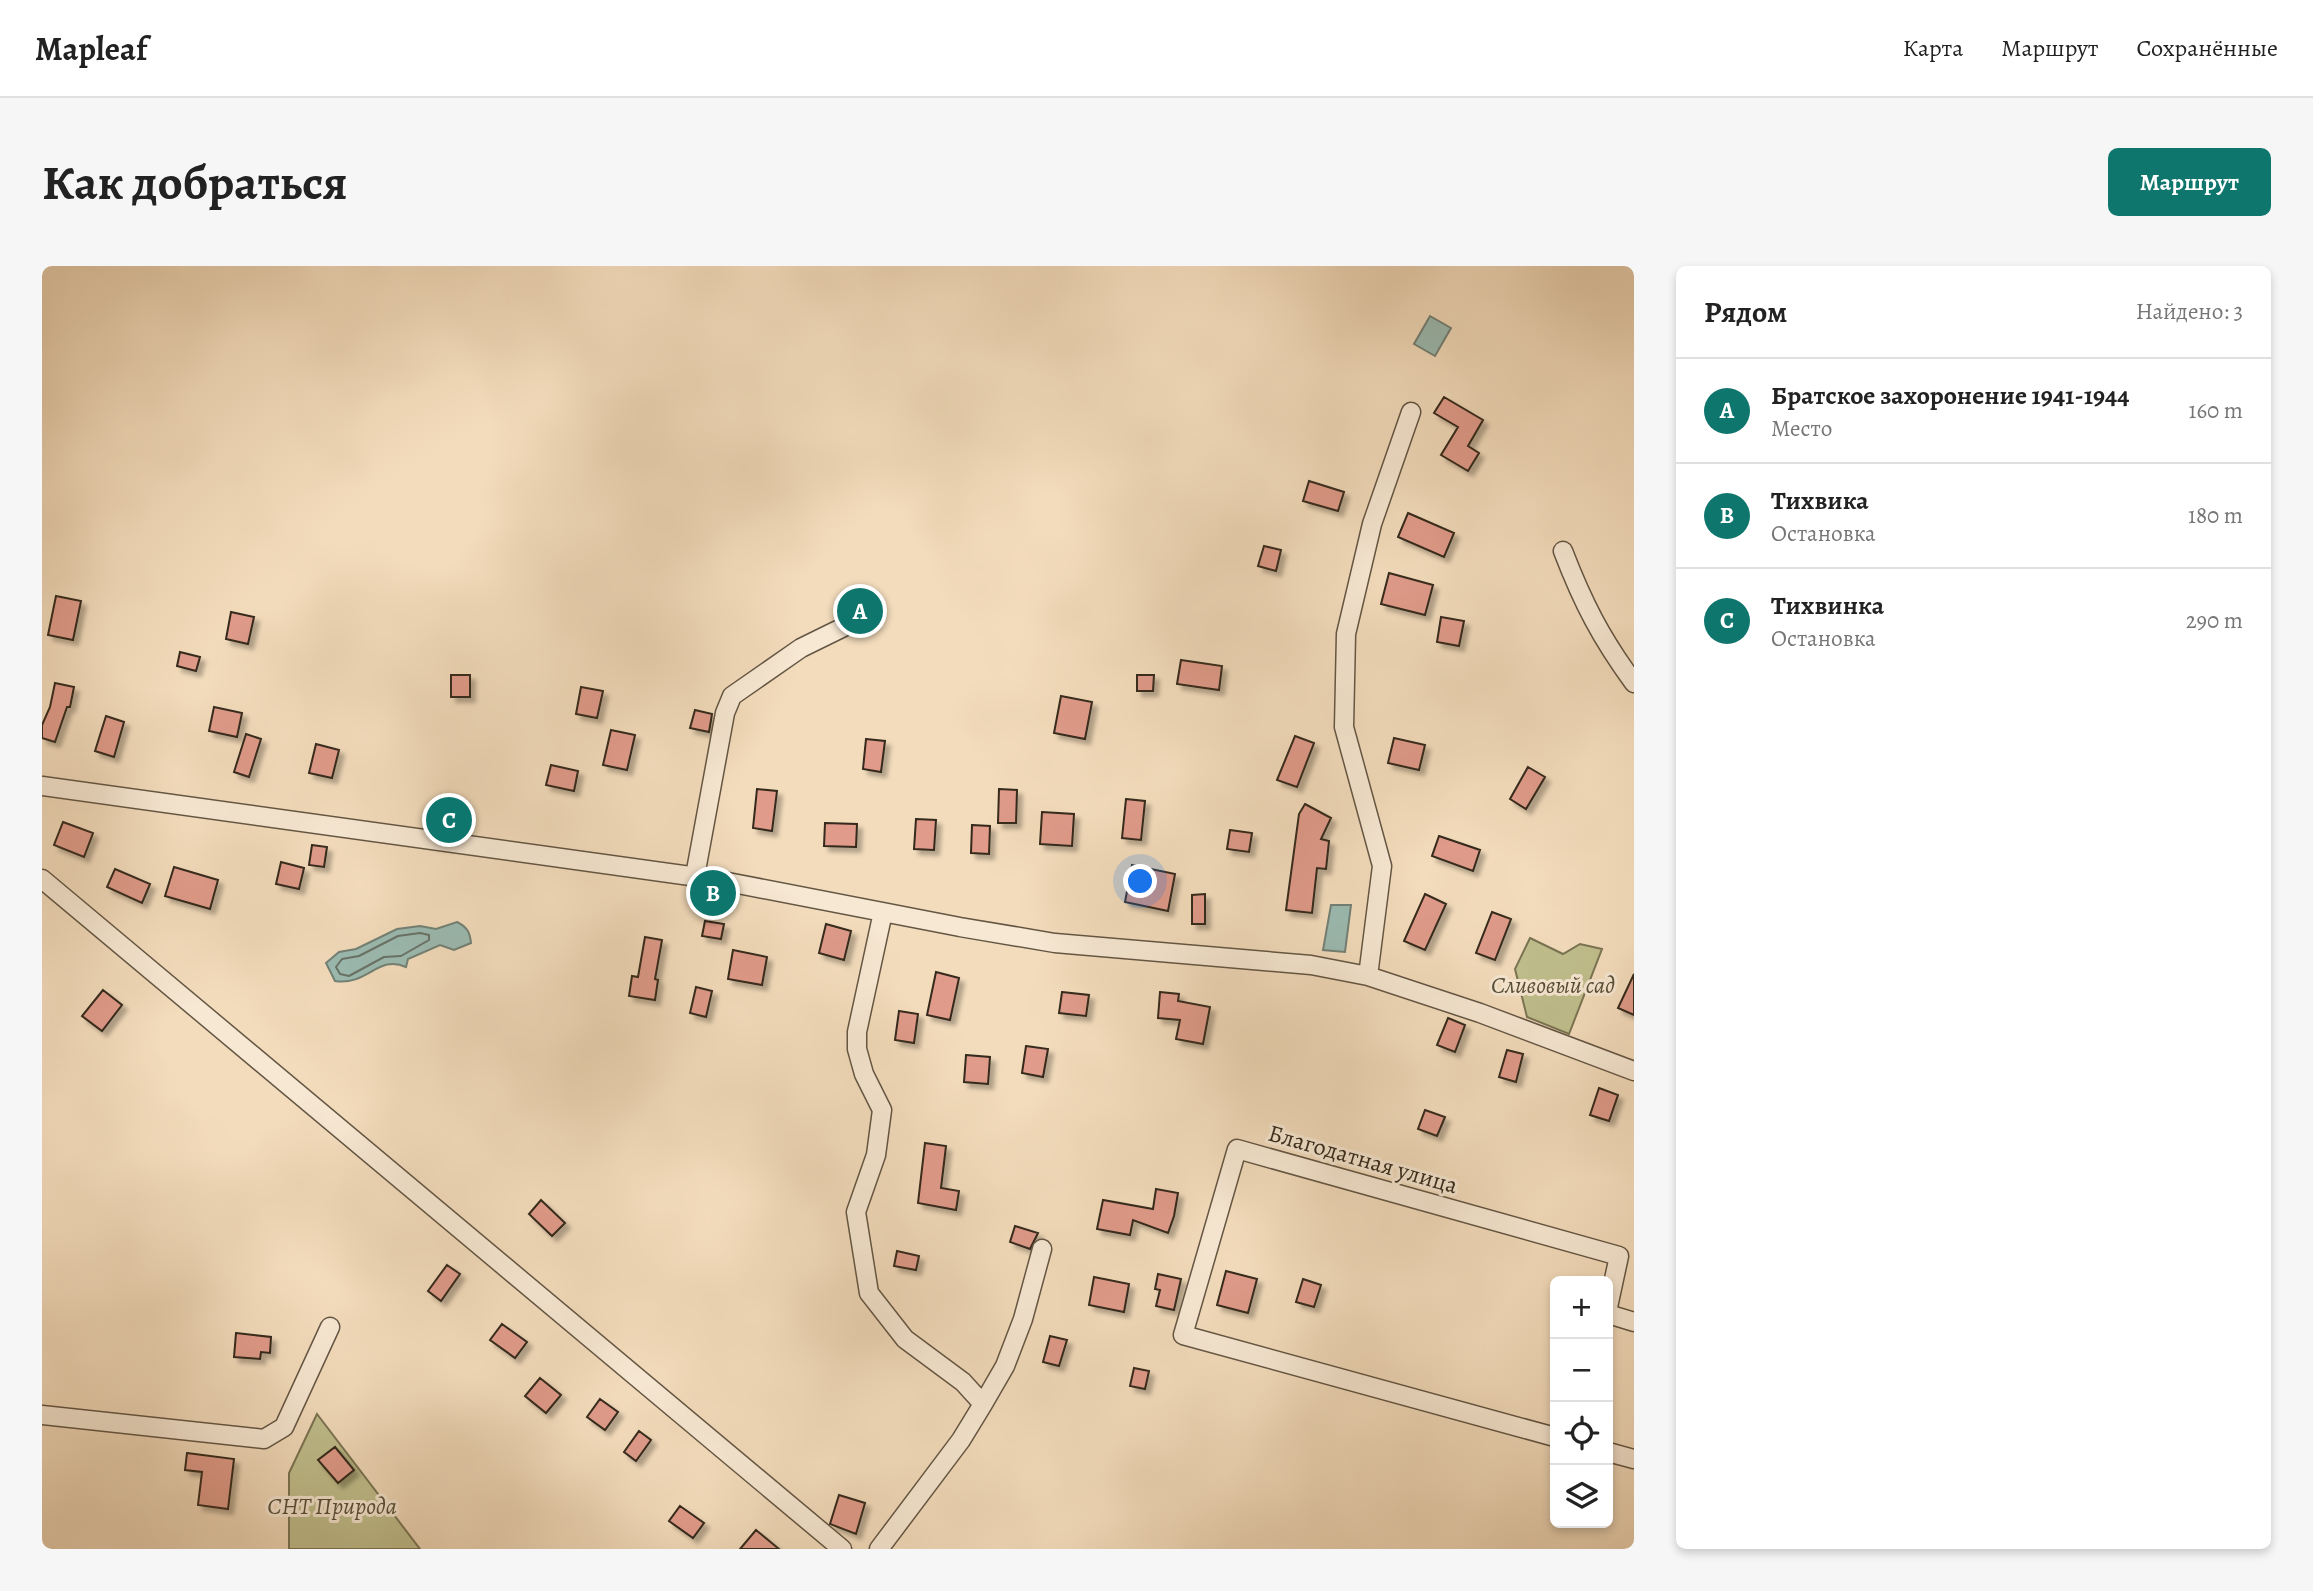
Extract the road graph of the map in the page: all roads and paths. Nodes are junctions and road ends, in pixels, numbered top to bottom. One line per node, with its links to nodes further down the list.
1 (1411, 412): 9 (street)
2 (1563, 551): 4 (street)
3 (856, 621): 6 (street)
4 (1634, 683)
5 (42, 786): 6 (street)
6 (695, 876): 8 (street)
7 (42, 879): 21 (street)
8 (883, 912): 9 (street); 16 (street)
9 (1367, 976): 10 (street)
10 (1634, 1071)
11 (1042, 1249): 16 (street)
12 (1613, 1284): 18 (street, Благодатная улица)
13 (1613, 1316): 14 (street)
14 (1634, 1322)
15 (330, 1327): 17 (street)
16 (983, 1404): 22 (street)
17 (42, 1415)
18 (1550, 1436)
19 (1613, 1453): 20 (street)
20 (1634, 1459)
21 (842, 1549)
22 (879, 1549)

